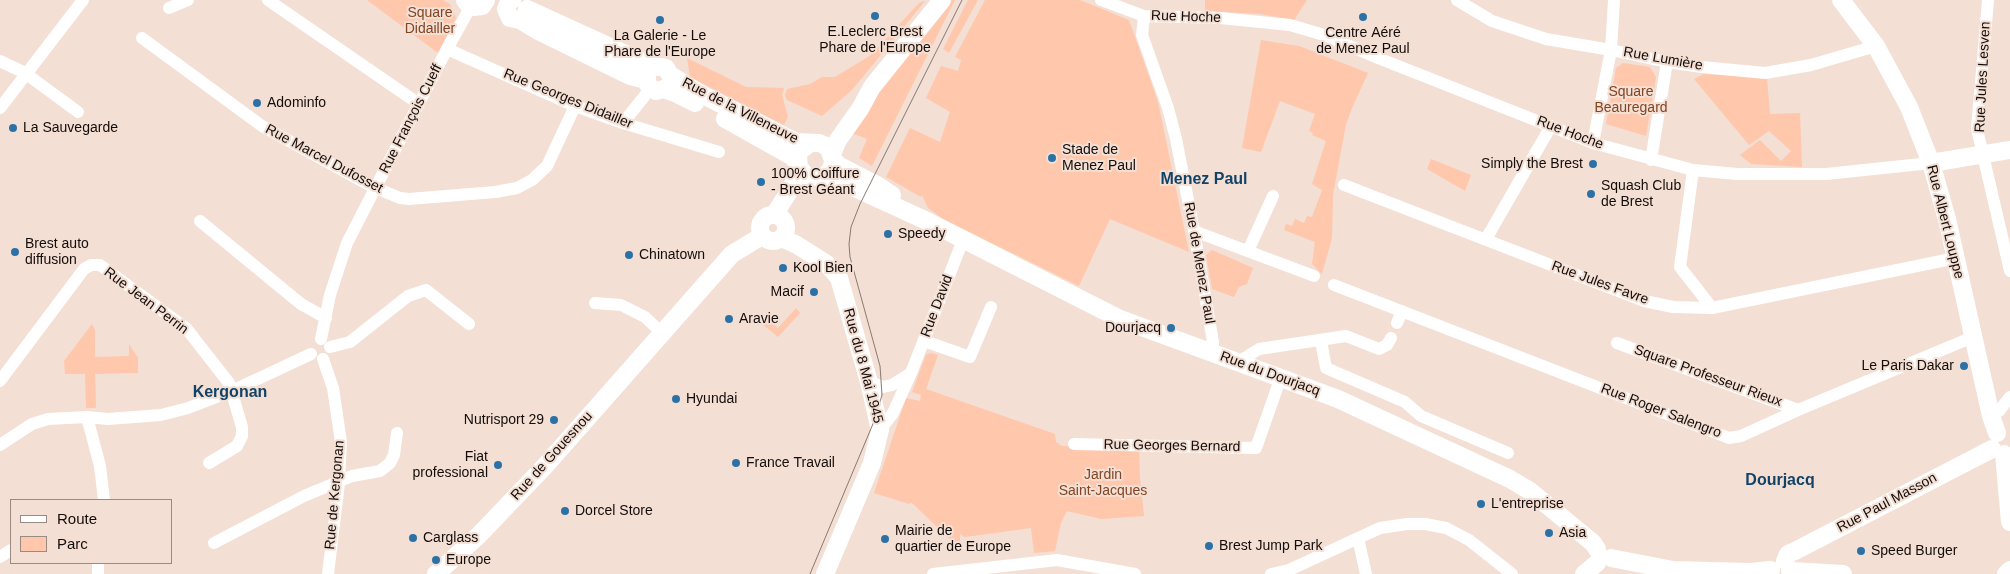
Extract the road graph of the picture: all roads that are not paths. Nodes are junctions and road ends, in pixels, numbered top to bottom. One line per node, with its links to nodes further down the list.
1 (83, 0): 20 (street)
2 (188, 0): 12 (street)
3 (268, 0): 22 (street)
4 (942, 0): 29 (main road)
5 (1457, 0): 17 (street, Rue Lumière)
6 (1614, 0): 17 (street)
7 (1841, 0): 15 (main road, Rue Albert Louppe)
8 (1988, 0): 32 (street, Rue Jules Lesven)
9 (1106, 1): 13 (street)
10 (477, 2): 11 (main road, Rue de la Villeneuve); 16 (street, Rue François Cueff)
11 (514, 6): 21 (main road, Rue de la Villeneuve)
12 (169, 8)
13 (1144, 16): 27 (street, Rue Hoche); 44 (street, Rue de Menez Paul)
14 (142, 38): 39 (street, Rue Marcel Dufosset)
15 (1876, 46): 19 (street, Rue Lumière); 34 (main road, Rue Albert Louppe)
16 (447, 49): 22 (street, Rue François Cueff); 23 (street, Rue Georges Didailler)
17 (1611, 50): 19 (street, Rue Lumière); 28 (street)
18 (0, 61): 20 (street)
19 (1667, 62): 33 (street)
20 (25, 73): 24 (street); 25 (street)
21 (657, 80): 26 (street); 29 (main road, Rue de la Villeneuve); 35 (main road, Rue de la Villeneuve)
22 (419, 104): 39 (street, Rue François Cueff)
23 (575, 106): 26 (street, Rue Georges Didailler); 39 (street, Rue Marcel Dufosset)
24 (0, 108)
25 (78, 112)
26 (623, 123): 31 (street, Rue Georges Didailler)
27 (1551, 126): 28 (street, Rue Hoche); 46 (street)
28 (1593, 143): 33 (street, Rue Hoche)
29 (823, 150): 35 (main road); 37 (main road); 42 (main road, Rue du Dourjacq)
30 (2010, 150): 32 (main road, Rue Hoche)
31 (720, 152)
32 (1982, 155): 34 (main road, Rue Hoche); 50 (street, Rue Jules Lesven)
33 (1651, 160): 36 (street, Rue Hoche)
34 (1931, 164): 36 (street, Rue Hoche); 49 (main road, Rue Albert Louppe)
35 (798, 165): 37 (main road); 43 (main road)
36 (1693, 170): 55 (street)
37 (818, 178): 42 (main road, Rue du Dourjacq); 43 (main road)
38 (1344, 185): 46 (street, Rue Jules Favre)
39 (375, 188): 56 (street, Rue François Cueff)
40 (1272, 196): 48 (street)
41 (200, 221): 56 (street)
42 (929, 222): 47 (main road, Rue du Dourjacq)
43 (781, 226): 45 (main road); 45 (main road); 71 (main road, Rue du 8 Mai 1945)
44 (1194, 231): 48 (street); 65 (street, Rue de Menez Paul)
45 (762, 236): 58 (main road, Rue de Gouesnou)
46 (1486, 239): 55 (street, Rue Jules Favre)
47 (963, 240): 61 (street, Rue David); 65 (main road, Rue du Dourjacq)
48 (1248, 250): 51 (street)
49 (1956, 258): 55 (street, Rue Jules Favre); 59 (main road, Rue Albert Louppe)
50 (2010, 271)
51 (1314, 276)
52 (1334, 285): 74 (street, Rue Roger Salengro)
53 (595, 303): 58 (street)
54 (990, 307): 61 (street)
55 (1712, 308)
56 (326, 318): 63 (street, Rue François Cueff)
57 (469, 324): 63 (street)
58 (662, 333): 95 (main road, Rue de Gouesnou)
59 (1973, 337): 74 (street, Rue Roger Salengro); 75 (main road, Rue Albert Louppe)
60 (1390, 338): 62 (street)
61 (924, 341): 68 (street, Rue David)
62 (1321, 341): 67 (street); 82 (street, Rue du Dourjacq)
63 (326, 343): 66 (street); 66 (street)
64 (1617, 343): 74 (street, Square Professeur Rieux)
65 (1212, 352): 67 (main road, Rue du Dourjacq)
66 (317, 356): 72 (street); 84 (street, Rue de Kergonan)
67 (1238, 362): 69 (main road, Rue du Dourjacq)
68 (911, 373): 71 (street); 77 (street, Rue David)
69 (1281, 377): 79 (street, Rue Georges Bernard); 89 (main road, Rue du Dourjacq)
70 (0, 381): 72 (street, Rue Jean Perrin)
71 (869, 382): 77 (main road, Rue du 8 Mai 1945)
72 (232, 391): 76 (street); 83 (street, Rue Jean Perrin)
73 (2010, 397): 75 (street)
74 (1798, 410)
75 (1991, 416): 81 (main road, Rue Albert Louppe)
76 (87, 417): 80 (street); 85 (street)
77 (880, 430): 96 (main road, Rue du 8 Mai 1945)
78 (397, 433): 84 (street)
79 (1074, 444)
80 (0, 445)
81 (2003, 445): 86 (main road); 92 (main road, Rue Paul Masson)
82 (1508, 453)
83 (210, 463)
84 (339, 482): 88 (street); 94 (street, Rue de Kergonan)
85 (104, 499)
86 (2010, 522)
87 (1358, 538): 99 (street); 100 (street); 101 (street)
88 (214, 543)
89 (1597, 561): 90 (main road)
90 (1638, 569): 92 (main road)
91 (1000, 570): 97 (street); 98 (street)
92 (1781, 570): 102 (main road)
93 (2010, 570): 103 (main road)
94 (328, 574)
95 (436, 574)
96 (825, 574)
97 (934, 574)
98 (1135, 574)
99 (1271, 574)
100 (1366, 574)
101 (1512, 574)
102 (1843, 574)
103 (2006, 574)

